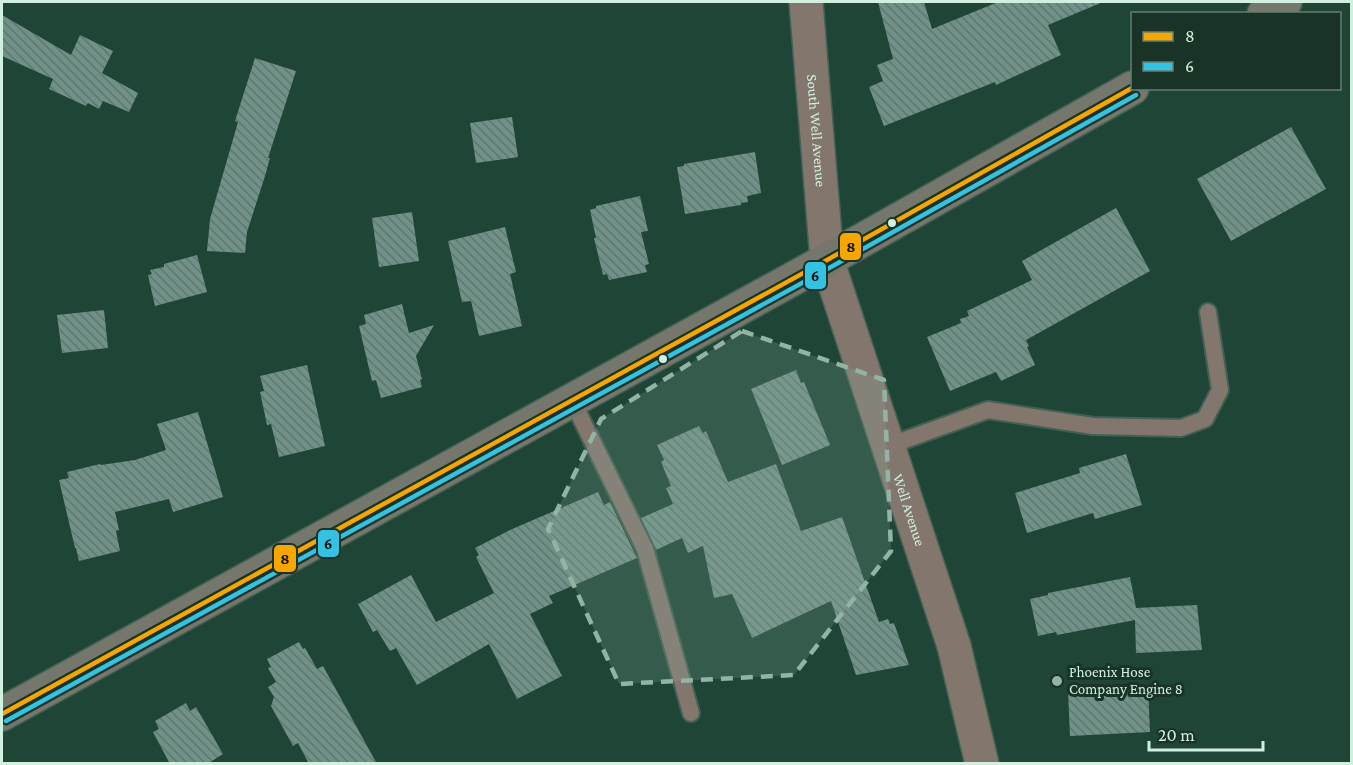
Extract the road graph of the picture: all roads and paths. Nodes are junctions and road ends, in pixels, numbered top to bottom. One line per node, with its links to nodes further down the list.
1 (806, 2): 5 (street, South Well Avenue)
2 (1285, 2): 3 (main road)
3 (1268, 12)
4 (1131, 89): 5 (main road)
5 (827, 260): 7 (main road); 8 (street, Well Avenue)
6 (1208, 312): 8 (lane)
7 (572, 400): 9 (lane); 10 (main road)
8 (888, 446): 11 (street, Well Avenue)
9 (692, 713)
10 (2, 714)
11 (982, 764)

